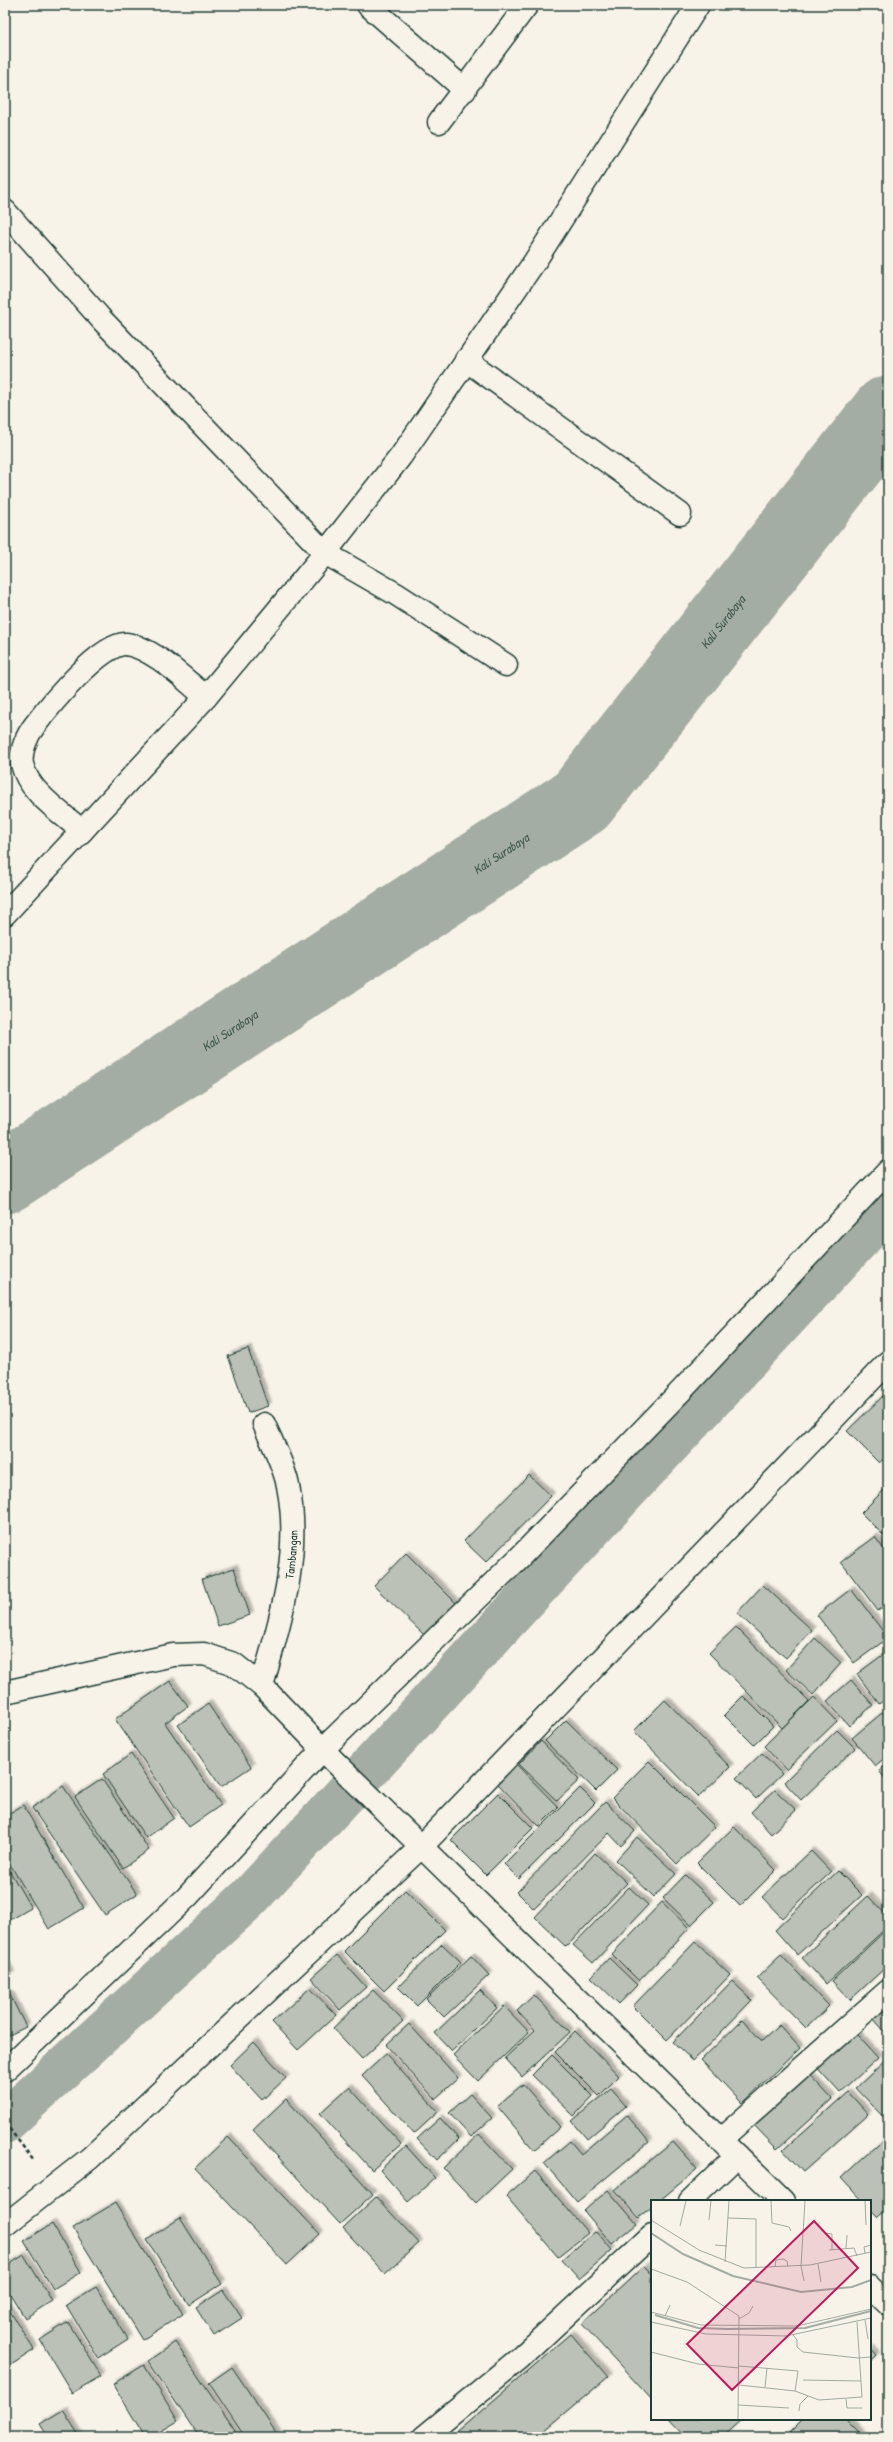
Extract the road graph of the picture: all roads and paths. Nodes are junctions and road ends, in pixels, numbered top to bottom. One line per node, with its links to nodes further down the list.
1 (368, 5): 4 (street)
2 (527, 5): 4 (street)
3 (698, 5): 7 (street)
4 (465, 90): 5 (street)
5 (439, 122)
6 (5, 211): 9 (street)
7 (466, 360): 8 (street); 9 (street)
8 (680, 514)
9 (325, 553): 10 (street); 11 (street)
10 (506, 665)
11 (206, 697): 12 (street); 12 (street)
12 (82, 831): 13 (street)
13 (5, 914)
14 (887, 1176): 19 (street)
15 (887, 1367): 20 (street)
16 (264, 1424): 17 (street, Tambangan)
17 (262, 1686): 18 (street); 19 (street)
18 (5, 1692)
19 (329, 1755): 20 (street); 22 (street)
20 (421, 1846): 24 (street); 29 (street)
21 (888, 1991): 24 (street)
22 (5, 2070)
23 (5, 2123): 26 (path)
24 (720, 2140): 25 (street)
25 (737, 2156): 27 (street); 28 (street)
26 (35, 2162)
27 (691, 2200)
28 (782, 2200)
29 (5, 2225)
30 (651, 2237): 33 (street)
31 (871, 2288): 32 (street)
32 (888, 2304)
33 (424, 2437)

